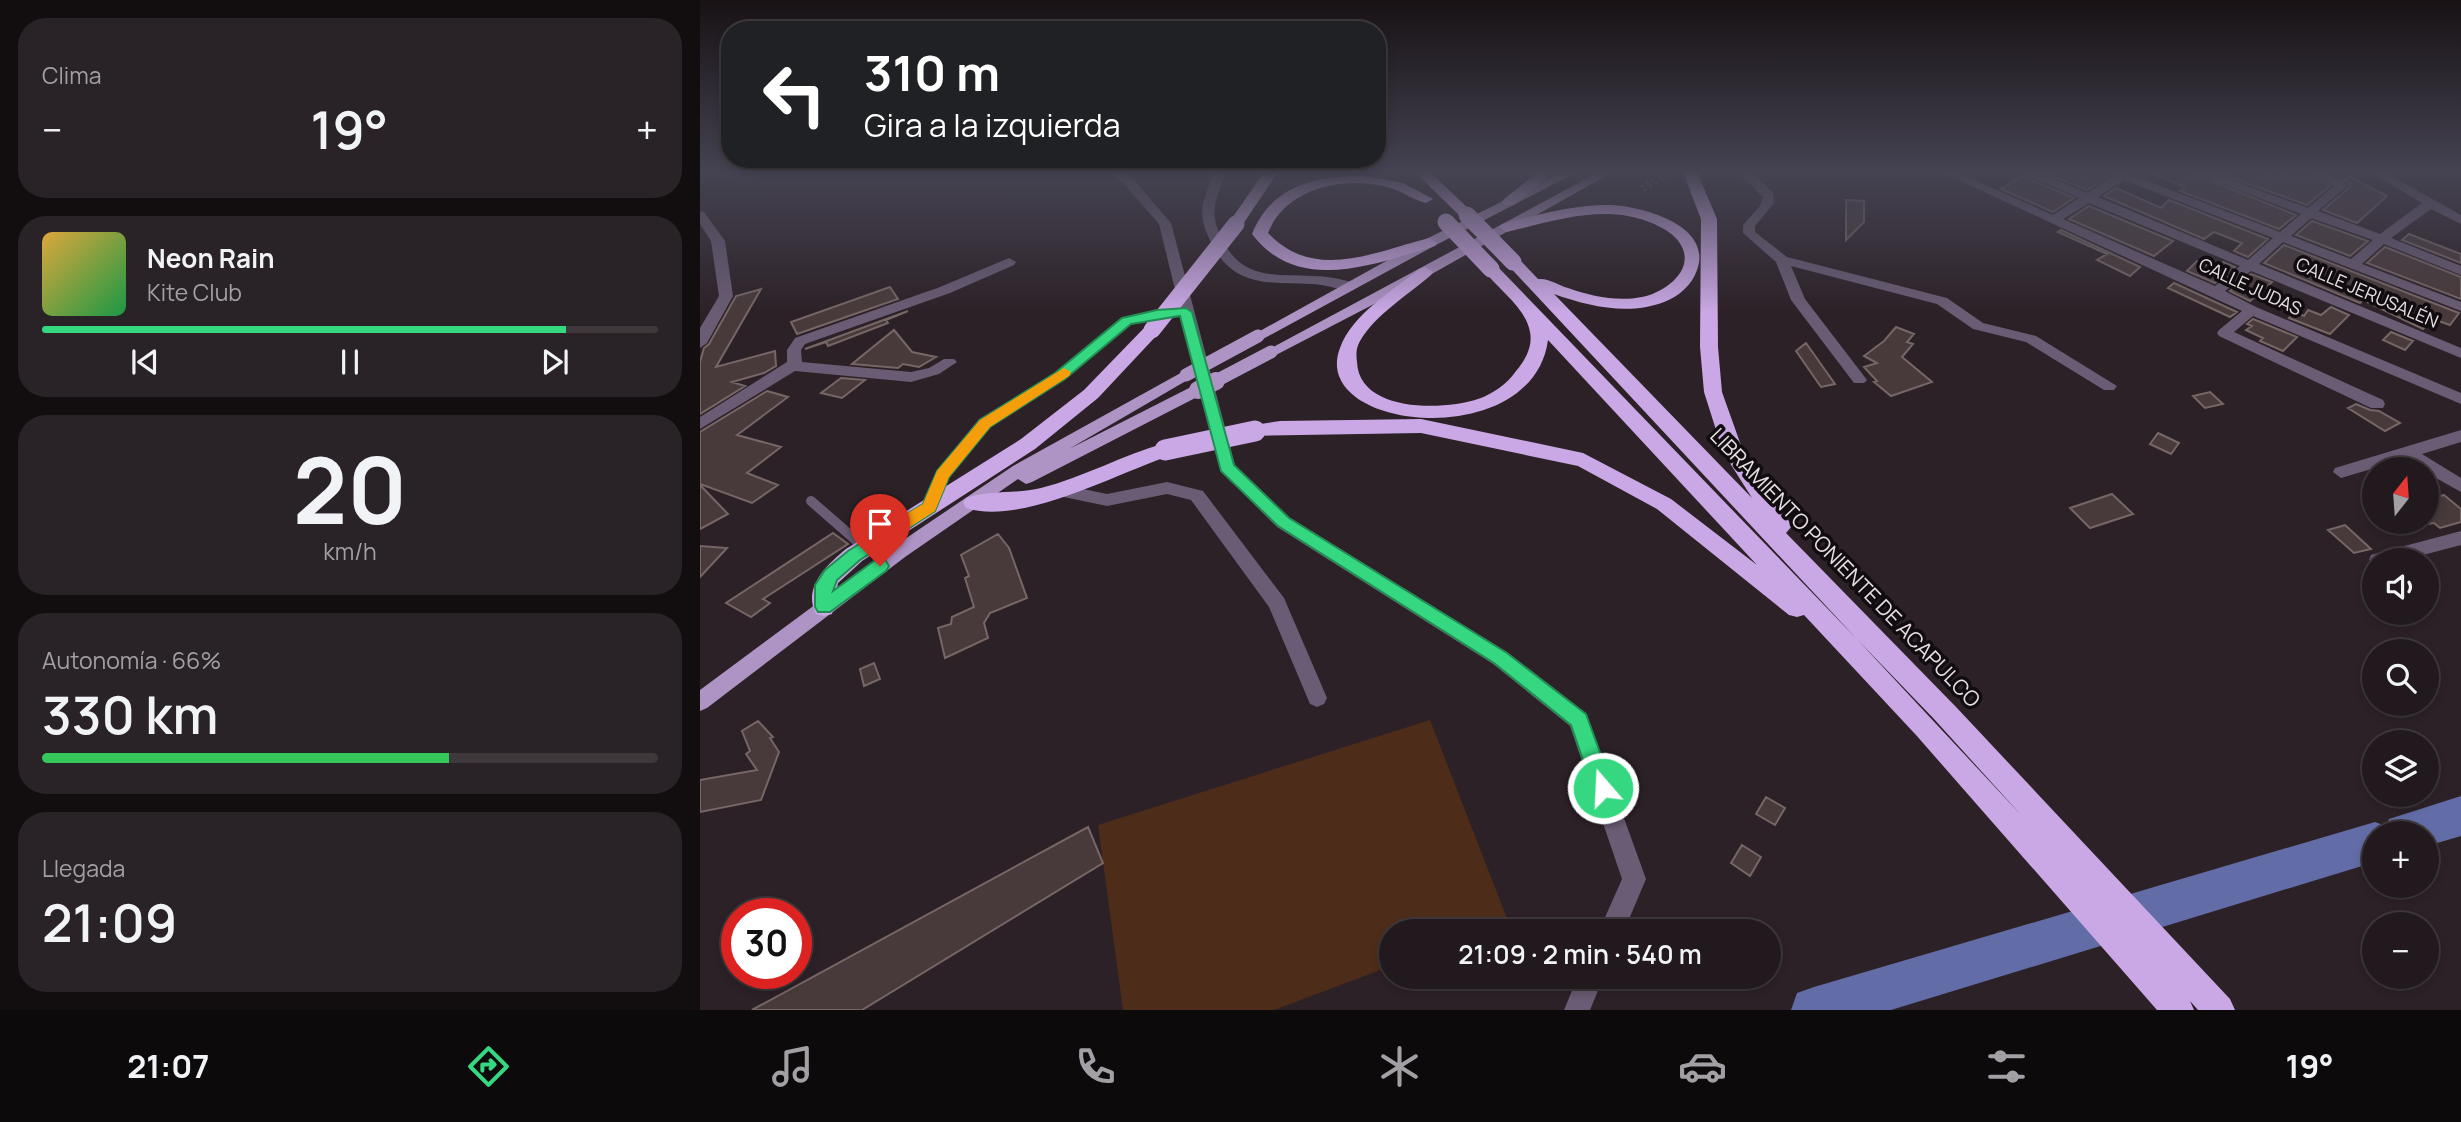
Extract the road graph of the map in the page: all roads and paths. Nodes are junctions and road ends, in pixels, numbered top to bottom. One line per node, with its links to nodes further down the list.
1 (703, 219): 37 (street)
2 (1162, 219): 36 (street)
3 (1207, 219): 31 (street)
4 (1239, 219): 54 (highway, bridge)
5 (1267, 219): 23 (highway)
6 (1444, 219): 33 (highway, LIBRAMIENTO PONIENTE DE ACAPULCO, bridge)
7 (1471, 219): 28 (highway, LIBRAMIENTO PONIENTE DE ACAPULCO, bridge)
8 (1476, 219): 23 (main road)
9 (1521, 219): 20 (main road)
10 (1545, 219): 20 (highway)
11 (1654, 219): 28 (highway)
12 (1709, 219): 58 (highway)
13 (1755, 219): 24 (street)
14 (2056, 219): 32 (street, CALLE JUDAS)
15 (2140, 219): 27 (street, CALLE JERUSALÉN)
16 (2236, 219): 21 (street)
17 (2301, 219): 21 (street)
18 (2325, 219): 22 (street)
19 (2409, 219): 22 (street)
20 (1507, 227): 30 (main road)
21 (2280, 236): 26 (street); 27 (street)
22 (2382, 239): 26 (street); 29 (street)
23 (1430, 243): 31 (main road)
24 (1782, 260): 42 (street); 43 (street)
25 (1009, 262): 41 (street)
26 (2352, 265): 34 (street)
27 (2251, 266): 32 (street); 39 (street, CALLE JERUSALÉN)
28 (1520, 268): 58 (highway, LIBRAMIENTO PONIENTE DE ACAPULCO)
29 (2461, 271)
30 (1425, 272): 33 (highway); 52 (main road, bridge)
31 (1350, 286): 52 (main road, bridge)
32 (2216, 292): 35 (street, CALLE JUDAS)
33 (1527, 305): 60 (highway, LIBRAMIENTO PONIENTE DE ACAPULCO)
34 (2461, 307)
35 (2251, 310): 44 (street, CALLE JUDAS); 45 (street)
36 (1186, 312): 54 (street); 64 (street)
37 (703, 328): 38 (street)
38 (700, 343)
39 (2461, 353)
40 (949, 362): 41 (street)
41 (795, 366): 46 (street)
42 (1859, 380)
43 (2109, 386)
44 (2461, 399)
45 (2377, 404)
46 (700, 424)
47 (2461, 436): 48 (street)
48 (2407, 452): 49 (street); 50 (street)
49 (2341, 472)
50 (2461, 486)
51 (1059, 490): 52 (highway); 60 (highway, bridge); 61 (street)
52 (981, 497): 59 (main road)
53 (810, 501): 56 (lane)
54 (929, 507): 56 (highway)
55 (2461, 538): 57 (street)
56 (865, 548): 59 (highway)
57 (2424, 548)
58 (1833, 595): 63 (highway, LIBRAMIENTO PONIENTE DE ACAPULCO)
59 (824, 607): 62 (main road)
60 (1859, 657): 63 (highway, LIBRAMIENTO PONIENTE DE ACAPULCO)
61 (1317, 698)
62 (700, 702)
63 (1937, 721): 67 (highway, LIBRAMIENTO PONIENTE DE ACAPULCO); 68 (highway, LIBRAMIENTO PONIENTE DE ACAPULCO)
64 (1616, 919)
65 (1586, 989): 66 (street)
66 (1577, 1010)
67 (2178, 1010)
68 (2219, 1010)

